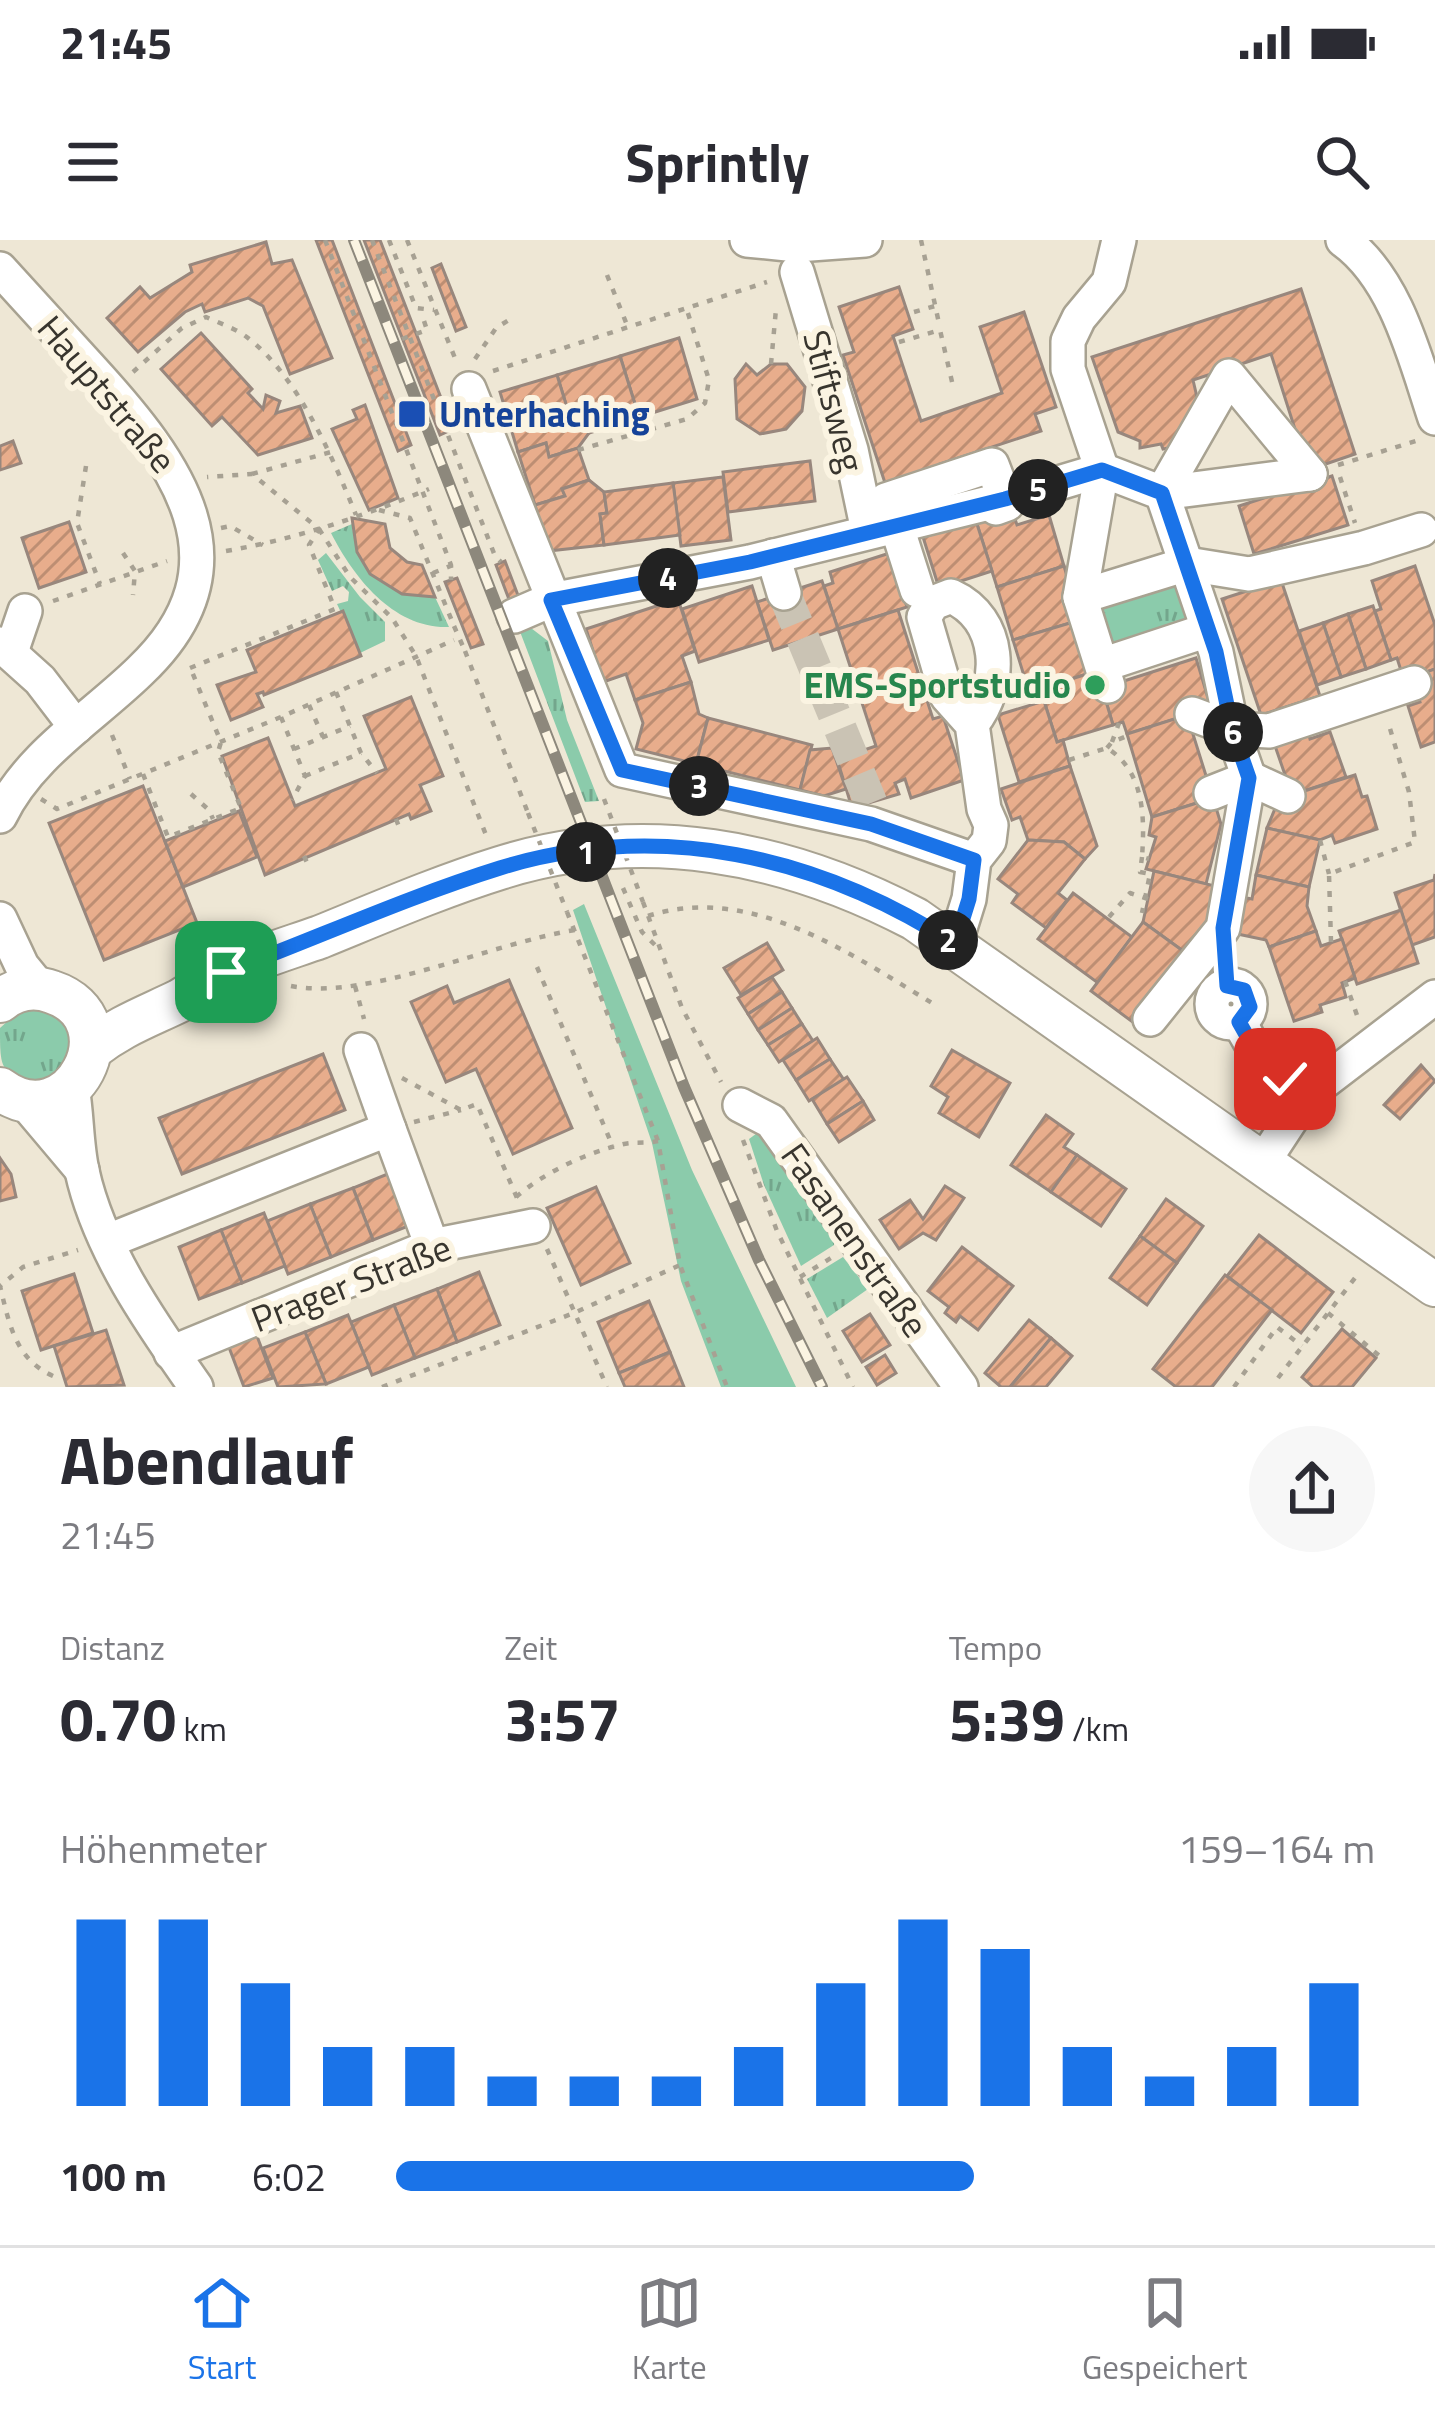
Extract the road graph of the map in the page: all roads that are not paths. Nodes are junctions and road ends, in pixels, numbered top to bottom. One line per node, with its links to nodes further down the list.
1 (746, 240): 2 (street)
2 (865, 240)
3 (1119, 240): 10 (street)
4 (1343, 240): 5 (street)
5 (1375, 253): 9 (street)
6 (0, 269): 25 (street, Hauptstraße)
7 (784, 276): 12 (street, Stiftsweg)
8 (473, 377): 19 (street)
9 (1435, 418)
10 (1102, 470): 11 (street); 12 (street); 18 (street)
11 (1162, 493): 11 (street); 15 (street)
12 (911, 516): 14 (street); 16 (street, Stiftsweg)
13 (1421, 530): 15 (street)
14 (773, 556): 17 (street); 19 (street)
15 (1186, 565): 18 (street); 21 (street)
16 (917, 590)
17 (784, 593)
18 (1080, 603): 21 (street)
19 (525, 608): 22 (street); 32 (street)
20 (4, 639): 25 (street)
21 (1212, 641): 27 (street)
22 (556, 659)
23 (1414, 682): 27 (street)
24 (1192, 714): 27 (street)
25 (88, 717): 31 (street, Hauptstraße)
26 (972, 724): 32 (street)
27 (1232, 729): 28 (street)
28 (1249, 778): 29 (street); 30 (street); 33 (street)
29 (1211, 793)
30 (1288, 796)
31 (0, 816)
32 (966, 856): 35 (street)
33 (1219, 918): 40 (street); 40 (street)
34 (0, 919): 37 (street)
35 (955, 944): 36 (main road); 48 (main road)
36 (226, 972): 37 (main road); 42 (main road)
37 (57, 996): 39 (main road); 42 (main road)
38 (1435, 997): 48 (street)
39 (0, 1001)
40 (1226, 1005): 43 (street)
41 (363, 1037): 47 (street)
42 (91, 1049): 44 (main road)
43 (1256, 1052)
44 (72, 1088): 45 (main road); 49 (street)
45 (7, 1094): 49 (street)
46 (740, 1105): 56 (street, Fasanenstraße)
47 (389, 1129): 51 (street); 52 (street)
48 (1263, 1162): 53 (main road)
49 (82, 1170): 51 (street)
50 (525, 1211): 52 (street, Prager Straße)
51 (94, 1245): 54 (street)
52 (432, 1246): 54 (street, Prager Straße)
53 (1435, 1285)
54 (172, 1352): 55 (street)
55 (196, 1387)
56 (961, 1387)

